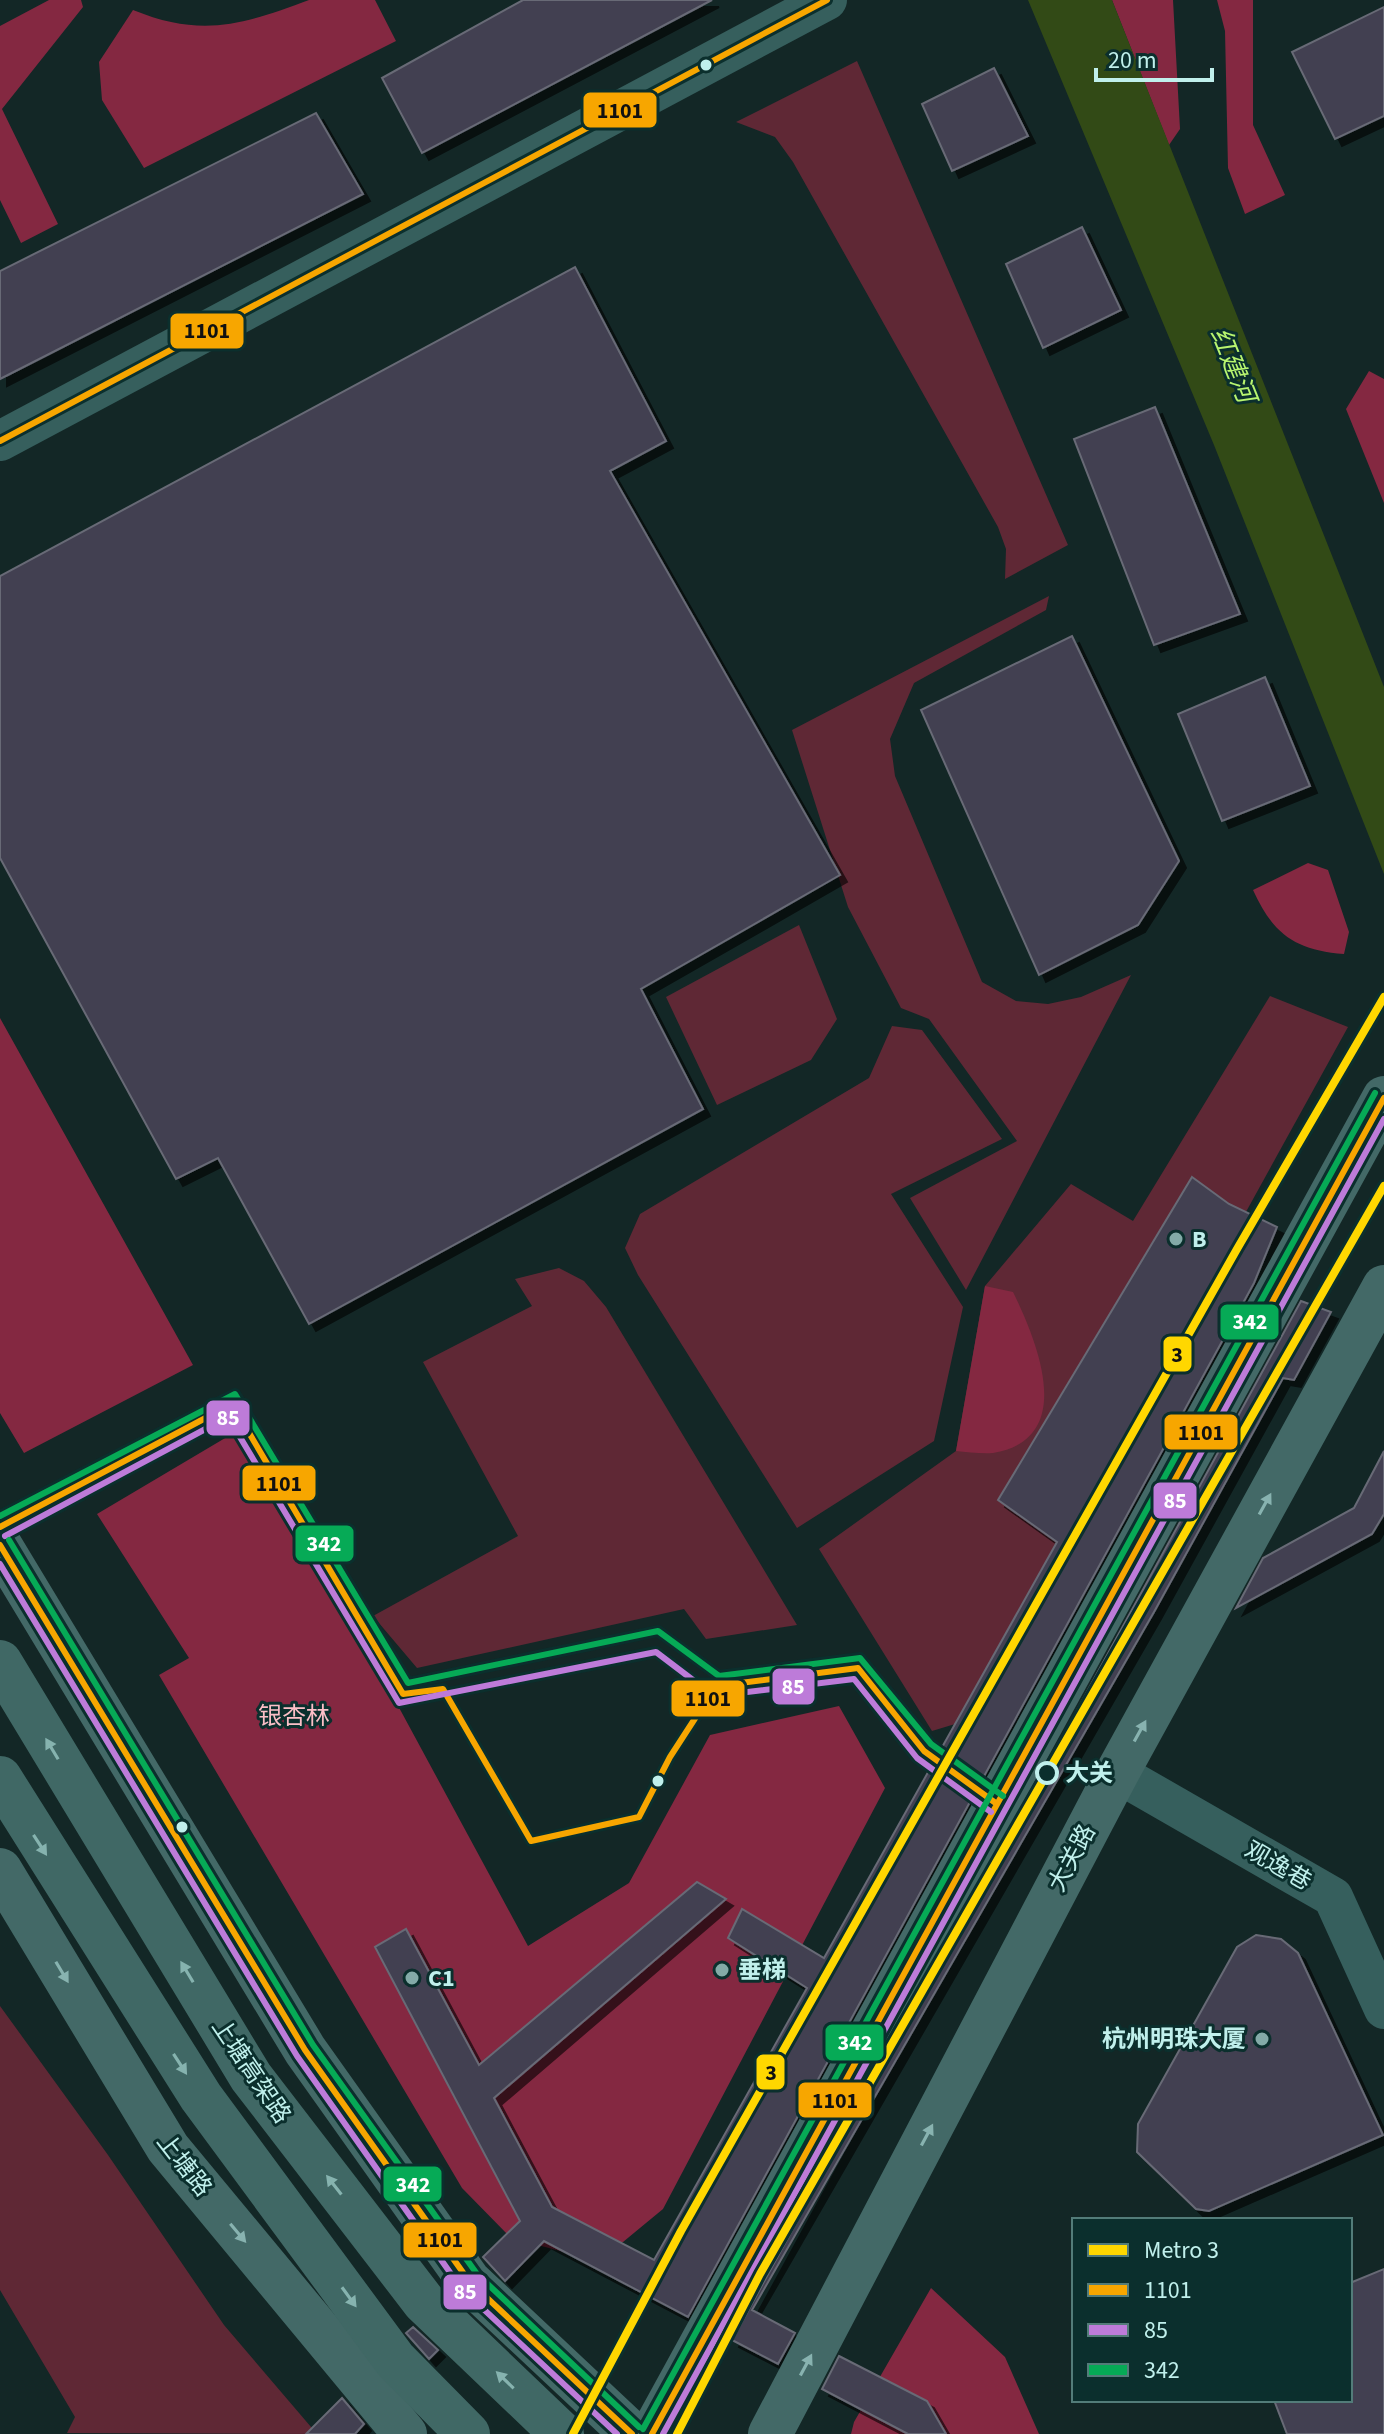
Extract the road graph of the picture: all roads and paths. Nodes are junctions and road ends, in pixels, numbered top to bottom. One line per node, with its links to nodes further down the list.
1 (827, 0): 2 (street)
2 (0, 441)
3 (1384, 1098): 15 (main road)
4 (1384, 1287): 7 (main road, 大关路, one-way to 4)
5 (0, 1545): 14 (main road)
6 (0, 1662): 13 (highway, 上塘高架路, one-way to 6)
7 (1117, 1773): 10 (street, 观逸巷); 16 (main road, 大关路, one-way to 7)
8 (0, 1778): 12 (highway, one-way to 12)
9 (0, 1870): 11 (main road, 上塘路, one-way to 11)
10 (1384, 2009)
11 (405, 2434)
12 (468, 2434)
13 (562, 2434)
14 (632, 2434)
15 (652, 2434)
16 (770, 2434)

